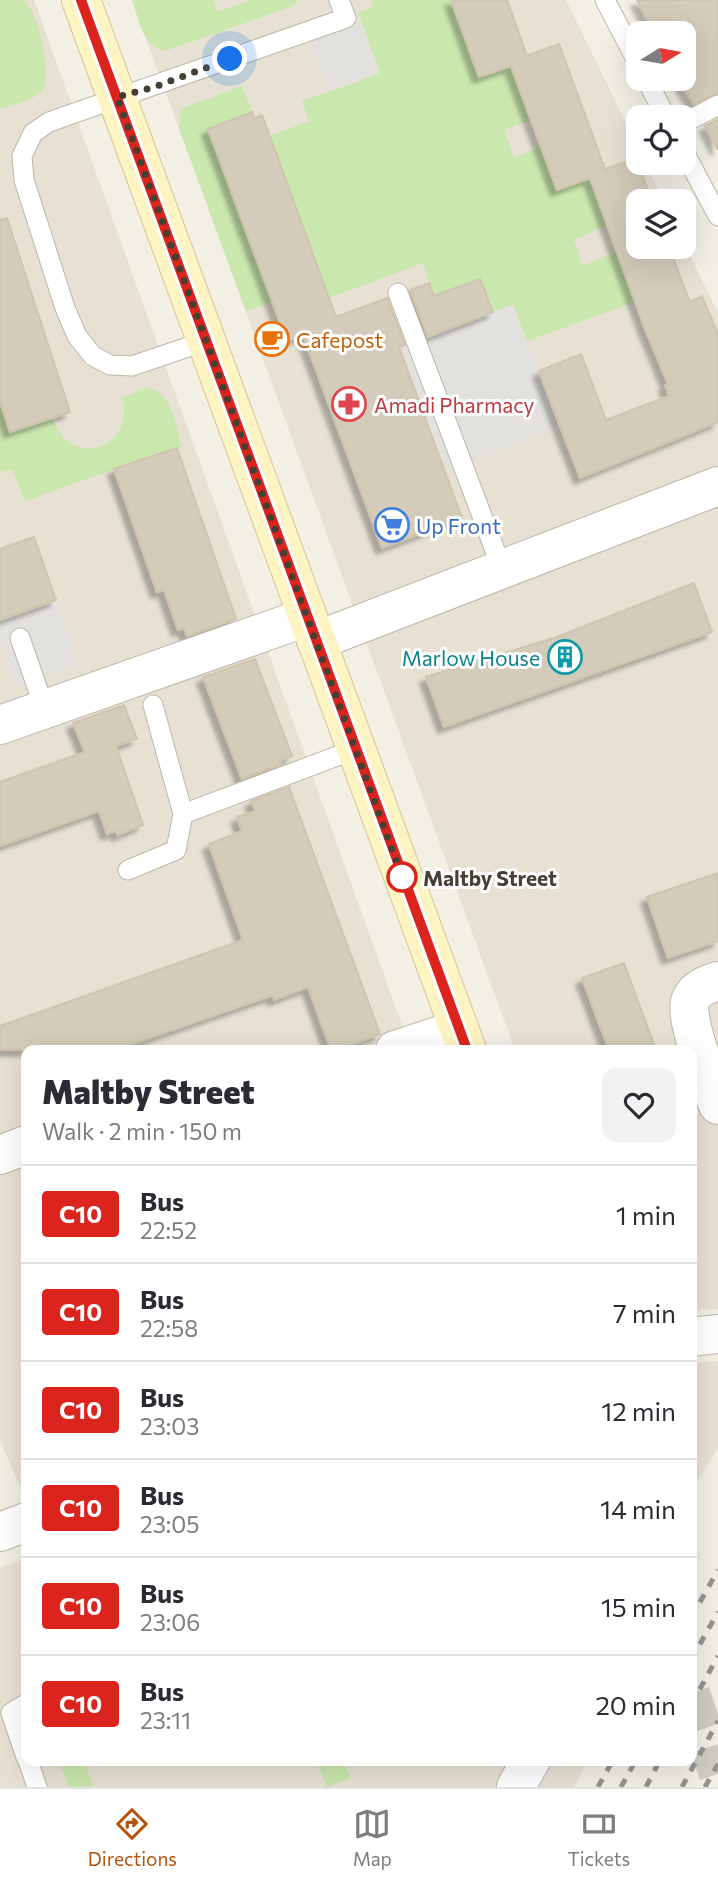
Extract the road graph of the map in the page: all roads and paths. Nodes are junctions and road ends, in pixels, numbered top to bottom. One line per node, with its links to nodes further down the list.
1 (81, 0): 5 (main road)
2 (339, 0): 5 (lane)
3 (606, 0): 4 (lane)
4 (626, 39)
5 (117, 97): 11 (main road); 11 (lane)
6 (718, 105): 7 (lane)
7 (696, 117)
8 (696, 175): 9 (lane)
9 (718, 216)
10 (398, 293): 13 (lane)
11 (206, 341): 14 (main road)
12 (718, 486): 13 (street)
13 (502, 569): 14 (street)
14 (312, 629): 17 (street); 19 (main road)
15 (20, 638): 17 (lane)
16 (153, 705): 20 (lane)
17 (45, 709): 18 (street)
18 (0, 725)
19 (356, 749): 20 (lane); 23 (main road)
20 (183, 814): 21 (lane)
21 (128, 870)
22 (718, 981): 25 (street)
23 (463, 1040): 24 (street)
24 (429, 1045)
25 (718, 1105)
26 (21, 1147): 27 (street)
27 (0, 1155)
28 (718, 1334): 29 (street)
29 (697, 1337)
30 (21, 1707): 31 (lane)
31 (21, 1742)
32 (30, 1766): 34 (lane)
33 (528, 1766): 35 (street)
34 (37, 1787)
35 (516, 1787)

